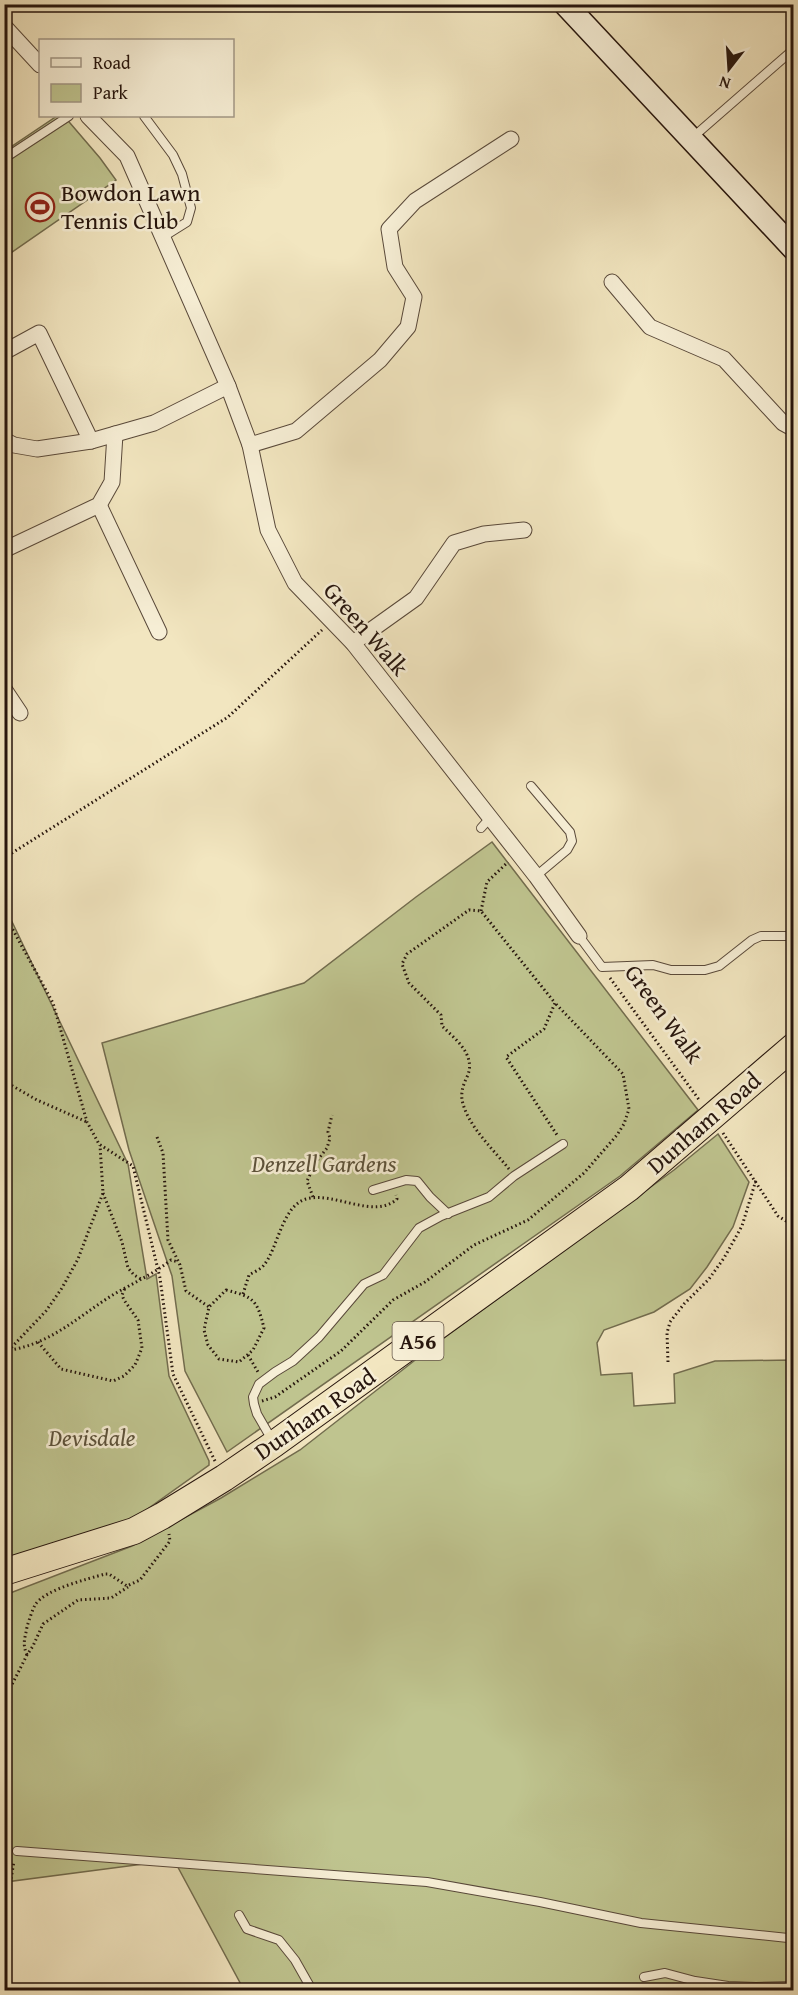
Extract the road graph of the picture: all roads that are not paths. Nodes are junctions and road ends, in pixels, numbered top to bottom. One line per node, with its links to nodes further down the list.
1 (565, 4): 9 (main road)
2 (4, 26): 4 (street)
3 (794, 49): 9 (lane)
4 (39, 64)
5 (67, 117): 10 (lane)
6 (89, 117): 11 (street, Green Walk)
7 (145, 117): 11 (lane)
8 (511, 139): 20 (street)
9 (691, 140): 12 (main road)
10 (8, 156)
11 (163, 237): 15 (street, Green Walk)
12 (791, 240)
13 (612, 282): 16 (street)
14 (6, 351): 19 (street)
15 (228, 386): 17 (street); 20 (street, Green Walk)
16 (794, 429)
17 (115, 434): 19 (street); 21 (street)
18 (4, 440): 19 (street)
19 (91, 441)
20 (250, 445): 25 (street, Green Walk)
21 (99, 505): 23 (street); 24 (street)
22 (524, 530): 25 (street)
23 (4, 552)
24 (159, 632)
25 (353, 643): 29 (street, Green Walk)
26 (4, 689): 27 (street)
27 (20, 713)
28 (531, 786): 29 (lane)
29 (536, 876): 30 (street, Green Walk)
30 (579, 936): 31 (lane, Green Walk)
31 (794, 936)
32 (794, 1046): 36 (highway, Dunham Road / A56)
33 (563, 1144): 35 (lane)
34 (373, 1190): 35 (lane)
35 (448, 1214): 36 (lane)
36 (274, 1444): 37 (highway, Dunham Road / A56)
37 (4, 1572)
38 (17, 1851): 40 (lane)
39 (239, 1915): 45 (lane)
40 (794, 1941)
41 (644, 1977): 42 (lane)
42 (695, 1981): 43 (lane); 46 (lane)
43 (711, 1983): 44 (lane); 46 (lane)
44 (794, 1986)
45 (312, 1990)
46 (703, 1990)

